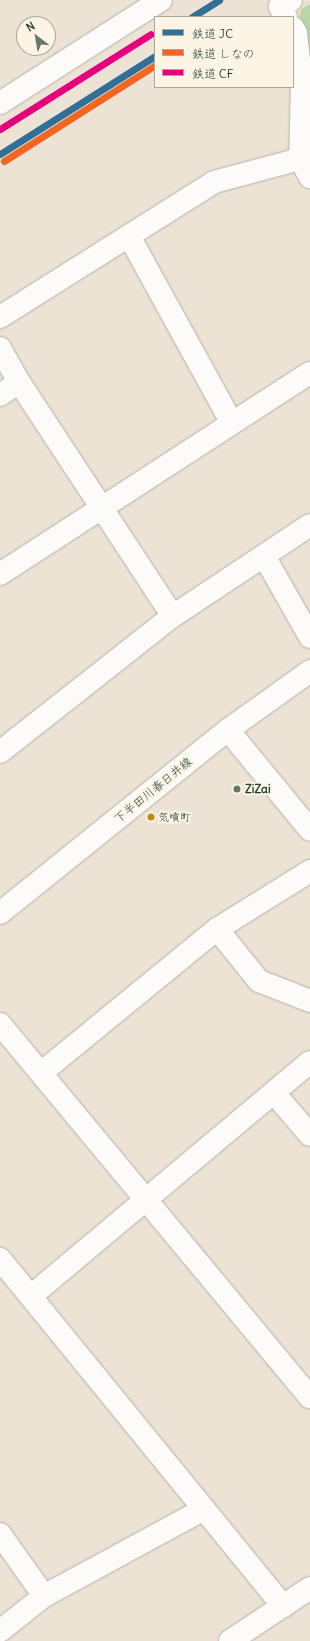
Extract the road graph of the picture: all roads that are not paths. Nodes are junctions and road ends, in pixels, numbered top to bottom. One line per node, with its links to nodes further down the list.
1 (161, 0): 5 (street)
2 (292, 0): 3 (street)
3 (285, 16)
4 (294, 30): 6 (street)
5 (0, 103)
6 (305, 168): 7 (street)
7 (129, 236): 8 (street); 13 (street)
8 (0, 317)
9 (0, 348): 11 (street)
10 (310, 373): 13 (street)
11 (19, 382): 12 (street); 14 (street)
12 (0, 395)
13 (232, 422): 14 (street)
14 (102, 508): 17 (street); 18 (street)
15 (310, 525): 16 (street)
16 (264, 556): 18 (street); 19 (street)
17 (0, 574)
18 (173, 616): 22 (street)
19 (310, 638)
20 (310, 670): 21 (street, 下半田川春日井線)
21 (228, 730): 23 (street); 25 (street, 下半田川春日井線)
22 (0, 752)
23 (310, 830)
24 (310, 871): 26 (street)
25 (0, 913)
26 (217, 929): 27 (street); 30 (street)
27 (310, 1001)
28 (0, 1024): 30 (street)
29 (310, 1062): 31 (street)
30 (41, 1073): 33 (street)
31 (274, 1093): 32 (street); 33 (street)
32 (310, 1135)
33 (145, 1201): 35 (street); 36 (street)
34 (0, 1259): 35 (street)
35 (31, 1296): 37 (street)
36 (307, 1389)
37 (204, 1510): 40 (street); 41 (street)
38 (0, 1534): 40 (street)
39 (310, 1588): 41 (street)
40 (44, 1596): 42 (street)
41 (283, 1606): 43 (street)
42 (0, 1631)
43 (230, 1641)

